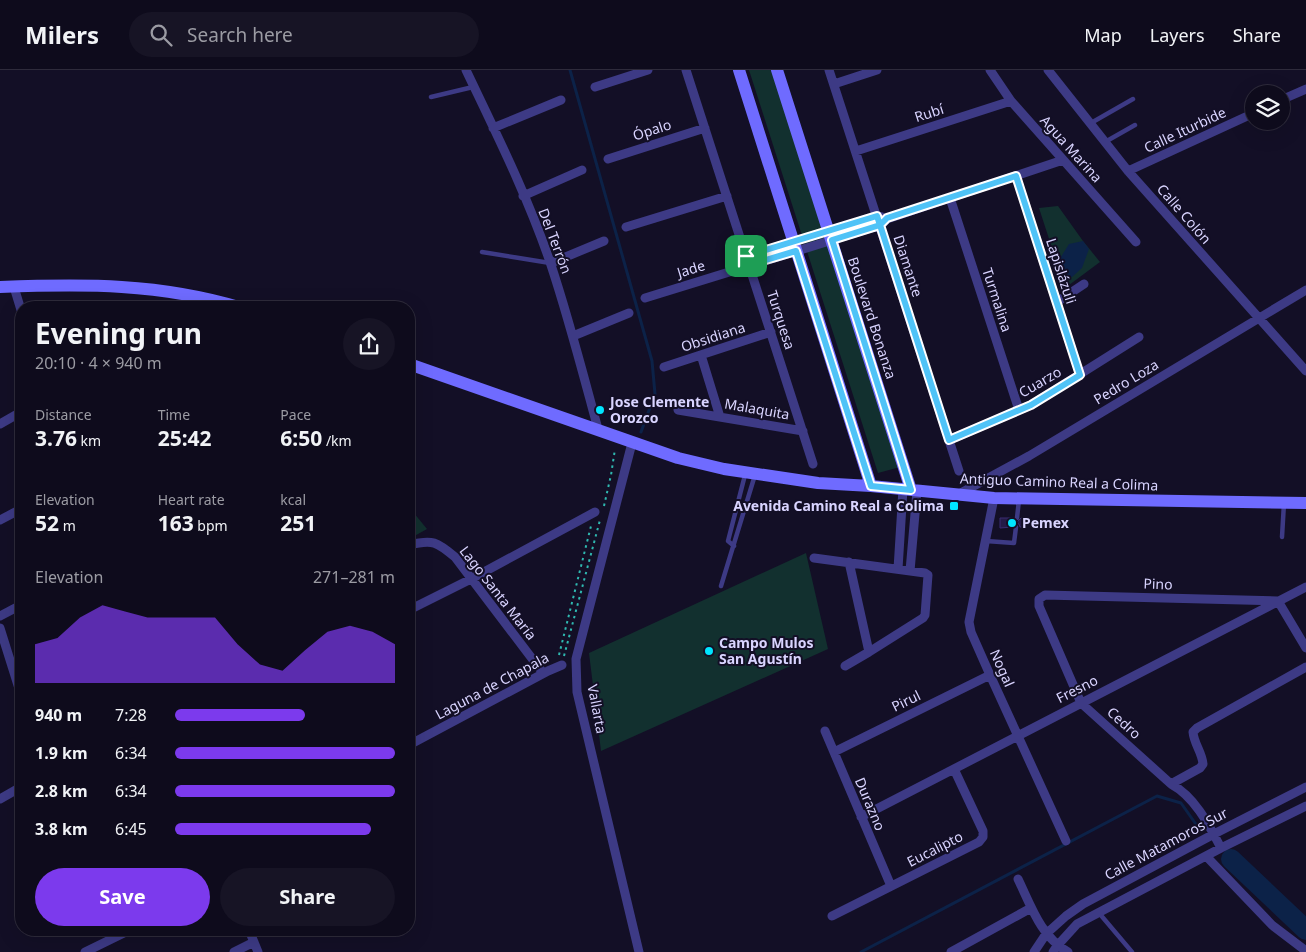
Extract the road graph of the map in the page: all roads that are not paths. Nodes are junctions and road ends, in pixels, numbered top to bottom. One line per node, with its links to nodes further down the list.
1 (466, 70): 11 (street, Del Terrón)
2 (648, 70): 12 (street)
3 (686, 70): 23 (street, Turquesa)
4 (739, 70): 40 (main road)
5 (777, 70): 37 (main road, Boulevard Bonanza)
6 (829, 70): 10 (street, Diamante)
7 (877, 70): 10 (street)
8 (990, 70): 18 (street, Agua Marina)
9 (1048, 70): 20 (street, Calle Colón)
10 (834, 84): 25 (street, Diamante)
11 (474, 87): 15 (lane); 22 (street, Del Terrón)
12 (595, 87)
13 (1306, 89): 14 (street)
14 (1290, 96)
15 (431, 97)
16 (1133, 99): 20 (lane)
17 (561, 100): 22 (street)
18 (1011, 102): 25 (street, Rubí); 27 (street, Agua Marina)
19 (1245, 117): 29 (street, Calle Iturbide)
20 (1090, 123): 24 (street, Calle Colón)
21 (1135, 125): 24 (lane)
22 (493, 128): 31 (street, Del Terrón)
23 (705, 128): 26 (street, Ópalo); 32 (street, Turquesa)
24 (1105, 142): 29 (street, Calle Colón)
25 (856, 151): 34 (street, Diamante)
26 (608, 159)
27 (1063, 160): 30 (street, Jade); 39 (street, Agua Marina)
28 (582, 170): 31 (street)
29 (1128, 171): 54 (street, Calle Colón)
30 (1016, 176): 33 (street, Jade); 52 (street, Lapislázuli)
31 (523, 196): 43 (street, Del Terrón)
32 (727, 196): 36 (street); 42 (street, Turquesa)
33 (950, 198): 35 (street, Jade); 64 (street, Turmalina)
34 (877, 216): 35 (street, Diamante); 37 (street, Jade)
35 (884, 222): 37 (street, Jade); 70 (street, Diamante)
36 (626, 228)
37 (830, 235): 40 (street, Jade); 76 (main road, Boulevard Bonanza)
38 (604, 241): 43 (street)
39 (1136, 242)
40 (795, 246): 42 (street, Jade); 44 (street, Jade); 75 (main road)
41 (482, 252): 43 (lane)
42 (746, 256): 44 (street, Turquesa)
43 (550, 263): 56 (street, Del Terrón)
44 (749, 265): 49 (street, Jade); 55 (street, Turquesa)
45 (1084, 284): 52 (street)
46 (14, 287): 47 (main road); 50 (street); 51 (main road)
47 (0, 288)
48 (1306, 290): 54 (street, Pedro Loza)
49 (645, 298)
50 (18, 301)
51 (211, 301)
52 (1057, 302): 62 (street, Lapislázuli)
53 (629, 313): 56 (street)
54 (1259, 319): 61 (street, Calle Colón); 77 (street, Pedro Loza)
55 (771, 332): 58 (street, Obsidiana); 69 (street, Turquesa)
56 (573, 336): 68 (street, Del Terrón)
57 (1138, 337): 62 (street, Cuarzo)
58 (701, 355): 60 (street, Obsidiana); 66 (street)
59 (415, 366): 68 (main road, Antiguo Camino Real a Colima)
60 (664, 367)
61 (1306, 371)
62 (1080, 375): 64 (street, Cuarzo)
63 (678, 410): 66 (street, Malaquita)
64 (1018, 410): 70 (street, Cuarzo)
65 (15, 415): 67 (street)
66 (720, 417): 69 (street, Malaquita)
67 (0, 424)
68 (598, 429): 71 (main road, Antiguo Camino Real a Colima)
69 (803, 431): 72 (street, Turquesa)
70 (949, 440): 73 (street, Diamante)
71 (632, 442): 74 (main road, Antiguo Camino Real a Colima); 145 (street, Vallarta)
72 (813, 464)
73 (959, 470)
74 (751, 473): 75 (main road, Antiguo Camino Real a Colima); 84 (lane); 86 (lane)
75 (871, 486): 76 (main road, Antiguo Camino Real a Colima)
76 (911, 490): 77 (main road, Antiguo Camino Real a Colima); 95 (street); 96 (street)
77 (959, 494): 78 (main road, Antiguo Camino Real a Colima)
78 (994, 498): 79 (main road, Antiguo Camino Real a Colima); 90 (street, Nogal)
79 (1019, 498): 80 (main road, Antiguo Camino Real a Colima); 85 (lane)
80 (1284, 503): 81 (main road, Antiguo Camino Real a Colima); 89 (lane)
81 (1306, 503)
82 (15, 512): 87 (street)
83 (595, 512): 97 (street)
84 (734, 516): 86 (lane); 92 (lane)
85 (1017, 518)
86 (742, 519): 92 (lane)
87 (0, 520)
88 (1016, 527): 90 (lane)
89 (1282, 537)
90 (985, 541): 112 (street, Nogal)
91 (415, 543): 97 (street, Lago Santa María)
92 (734, 546): 98 (lane)
93 (814, 558): 94 (street)
94 (849, 562): 95 (street); 107 (street)
95 (898, 569): 96 (street)
96 (910, 571): 107 (street)
97 (471, 579): 102 (street); 111 (street, Lago Santa María)
98 (722, 586)
99 (1306, 586): 101 (street, Fresno)
100 (1038, 599): 101 (street, Pino); 114 (street, Cedro)
101 (1278, 601): 106 (street); 114 (street, Fresno)
102 (415, 607)
103 (15, 608): 104 (street)
104 (0, 616)
105 (0, 628): 113 (street)
106 (1306, 648)
107 (869, 652): 109 (street)
108 (562, 665): 111 (street, Laguna de Chapala)
109 (845, 666)
110 (1306, 667): 120 (street)
111 (543, 674): 117 (street, Laguna de Chapala)
112 (990, 675): 116 (street, Nogal); 118 (street, Pirul)
113 (15, 676)
114 (1081, 703): 116 (street, Fresno); 120 (street, Cedro)
115 (825, 732): 118 (street, Durazno)
116 (1018, 736): 119 (street, Fresno); 127 (street, Nogal)
117 (415, 742)
118 (834, 752): 125 (street, Durazno)
119 (954, 769): 125 (street, Fresno); 131 (street, Eucalipto)
120 (1171, 784): 126 (street, Cedro)
121 (1306, 787): 126 (street, Calle Matamoros Sur)
122 (15, 790): 123 (street)
123 (0, 798)
124 (1306, 806): 128 (street)
125 (861, 817): 131 (street, Durazno)
126 (1214, 834): 128 (street, Cedro); 135 (street, Calle Matamoros Sur)
127 (1066, 840)
128 (1221, 848): 129 (street)
129 (1206, 856): 133 (street); 141 (street)
130 (1018, 879): 132 (street)
131 (891, 886): 134 (street, Eucalipto)
132 (1032, 908): 135 (street); 146 (street)
133 (1099, 913): 139 (street); 148 (lane)
134 (832, 916)
135 (1046, 934): 139 (street); 140 (street, Calle Matamoros Sur)
136 (112, 936): 142 (street)
137 (252, 936): 138 (street)
138 (254, 942): 143 (street); 144 (street)
139 (1055, 949): 147 (street)
140 (1036, 951)
141 (1306, 951)
142 (85, 952)
143 (234, 952)
144 (258, 952)
145 (639, 952)
146 (951, 952)
147 (1068, 952)
148 (1132, 952)

